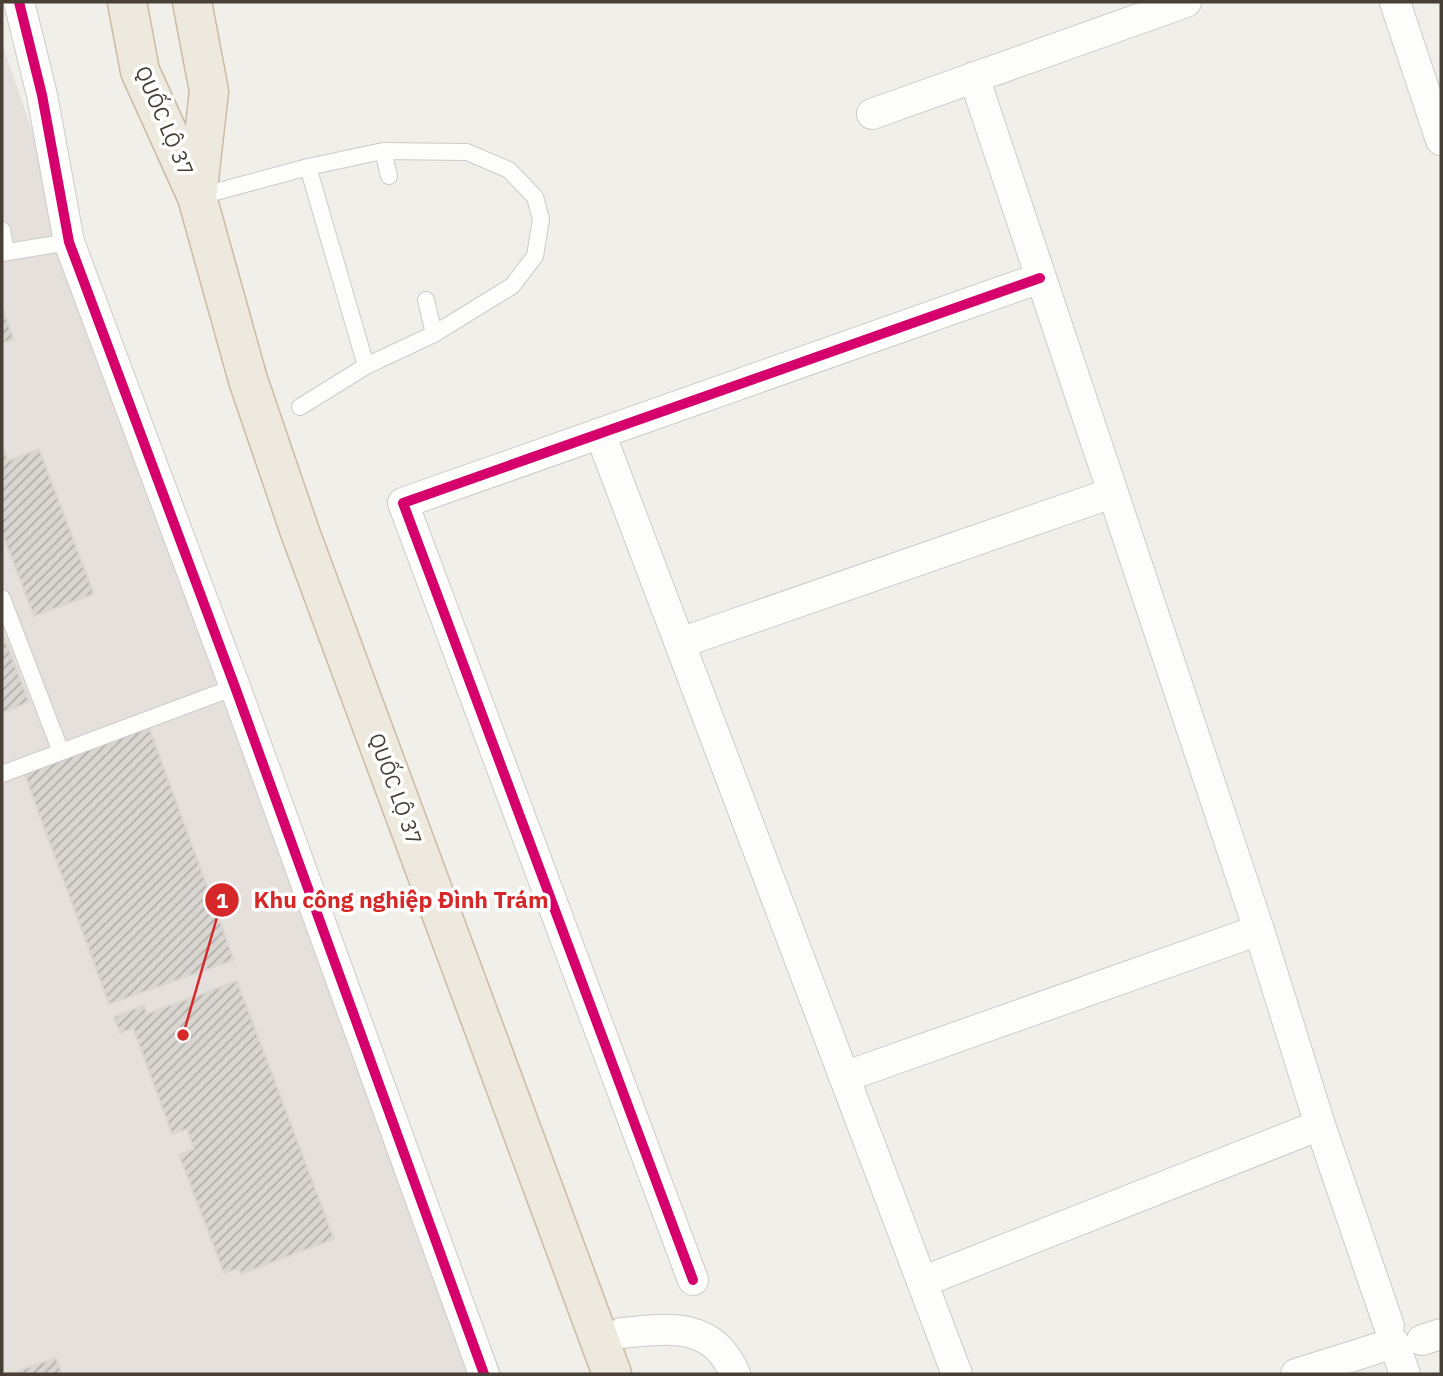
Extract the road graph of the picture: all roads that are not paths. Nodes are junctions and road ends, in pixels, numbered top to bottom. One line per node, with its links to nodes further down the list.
1 (19, 2): 14 (street)
2 (127, 2): 12 (highway, QUỐC LỘ 37)
3 (192, 2): 12 (highway, QUỐC LỘ 37)
4 (1186, 2): 6 (street)
5 (1395, 2): 8 (street)
6 (974, 77): 7 (street); 16 (street)
7 (872, 114)
8 (1441, 141)
9 (383, 151): 10 (lane); 11 (lane); 18 (lane)
10 (308, 167): 12 (lane); 19 (lane)
11 (389, 176)
12 (197, 197): 36 (highway, QUỐC LỘ 37)
13 (2, 230): 15 (lane)
14 (69, 242): 15 (lane); 25 (street)
15 (4, 252)
16 (1040, 278): 21 (street); 22 (street)
17 (426, 300): 18 (lane)
18 (434, 334): 19 (lane)
19 (366, 366): 20 (lane)
20 (300, 407)
21 (600, 433): 24 (street); 31 (street)
22 (1112, 493): 24 (street); 28 (street)
23 (2, 598): 26 (lane)
24 (680, 643): 29 (street)
25 (235, 687): 26 (lane); 35 (street)
26 (61, 752): 27 (lane)
27 (2, 775)
28 (1259, 930): 29 (street); 30 (street)
29 (844, 1077): 32 (street)
30 (1320, 1125): 32 (street); 33 (street)
31 (693, 1280)
32 (922, 1282): 38 (street)
33 (1389, 1326)
34 (622, 1333): 37 (street)
35 (484, 1374)
36 (612, 1374)
37 (735, 1374)
38 (957, 1374)
39 (1296, 1374): 40 (street)
40 (1405, 1374)

